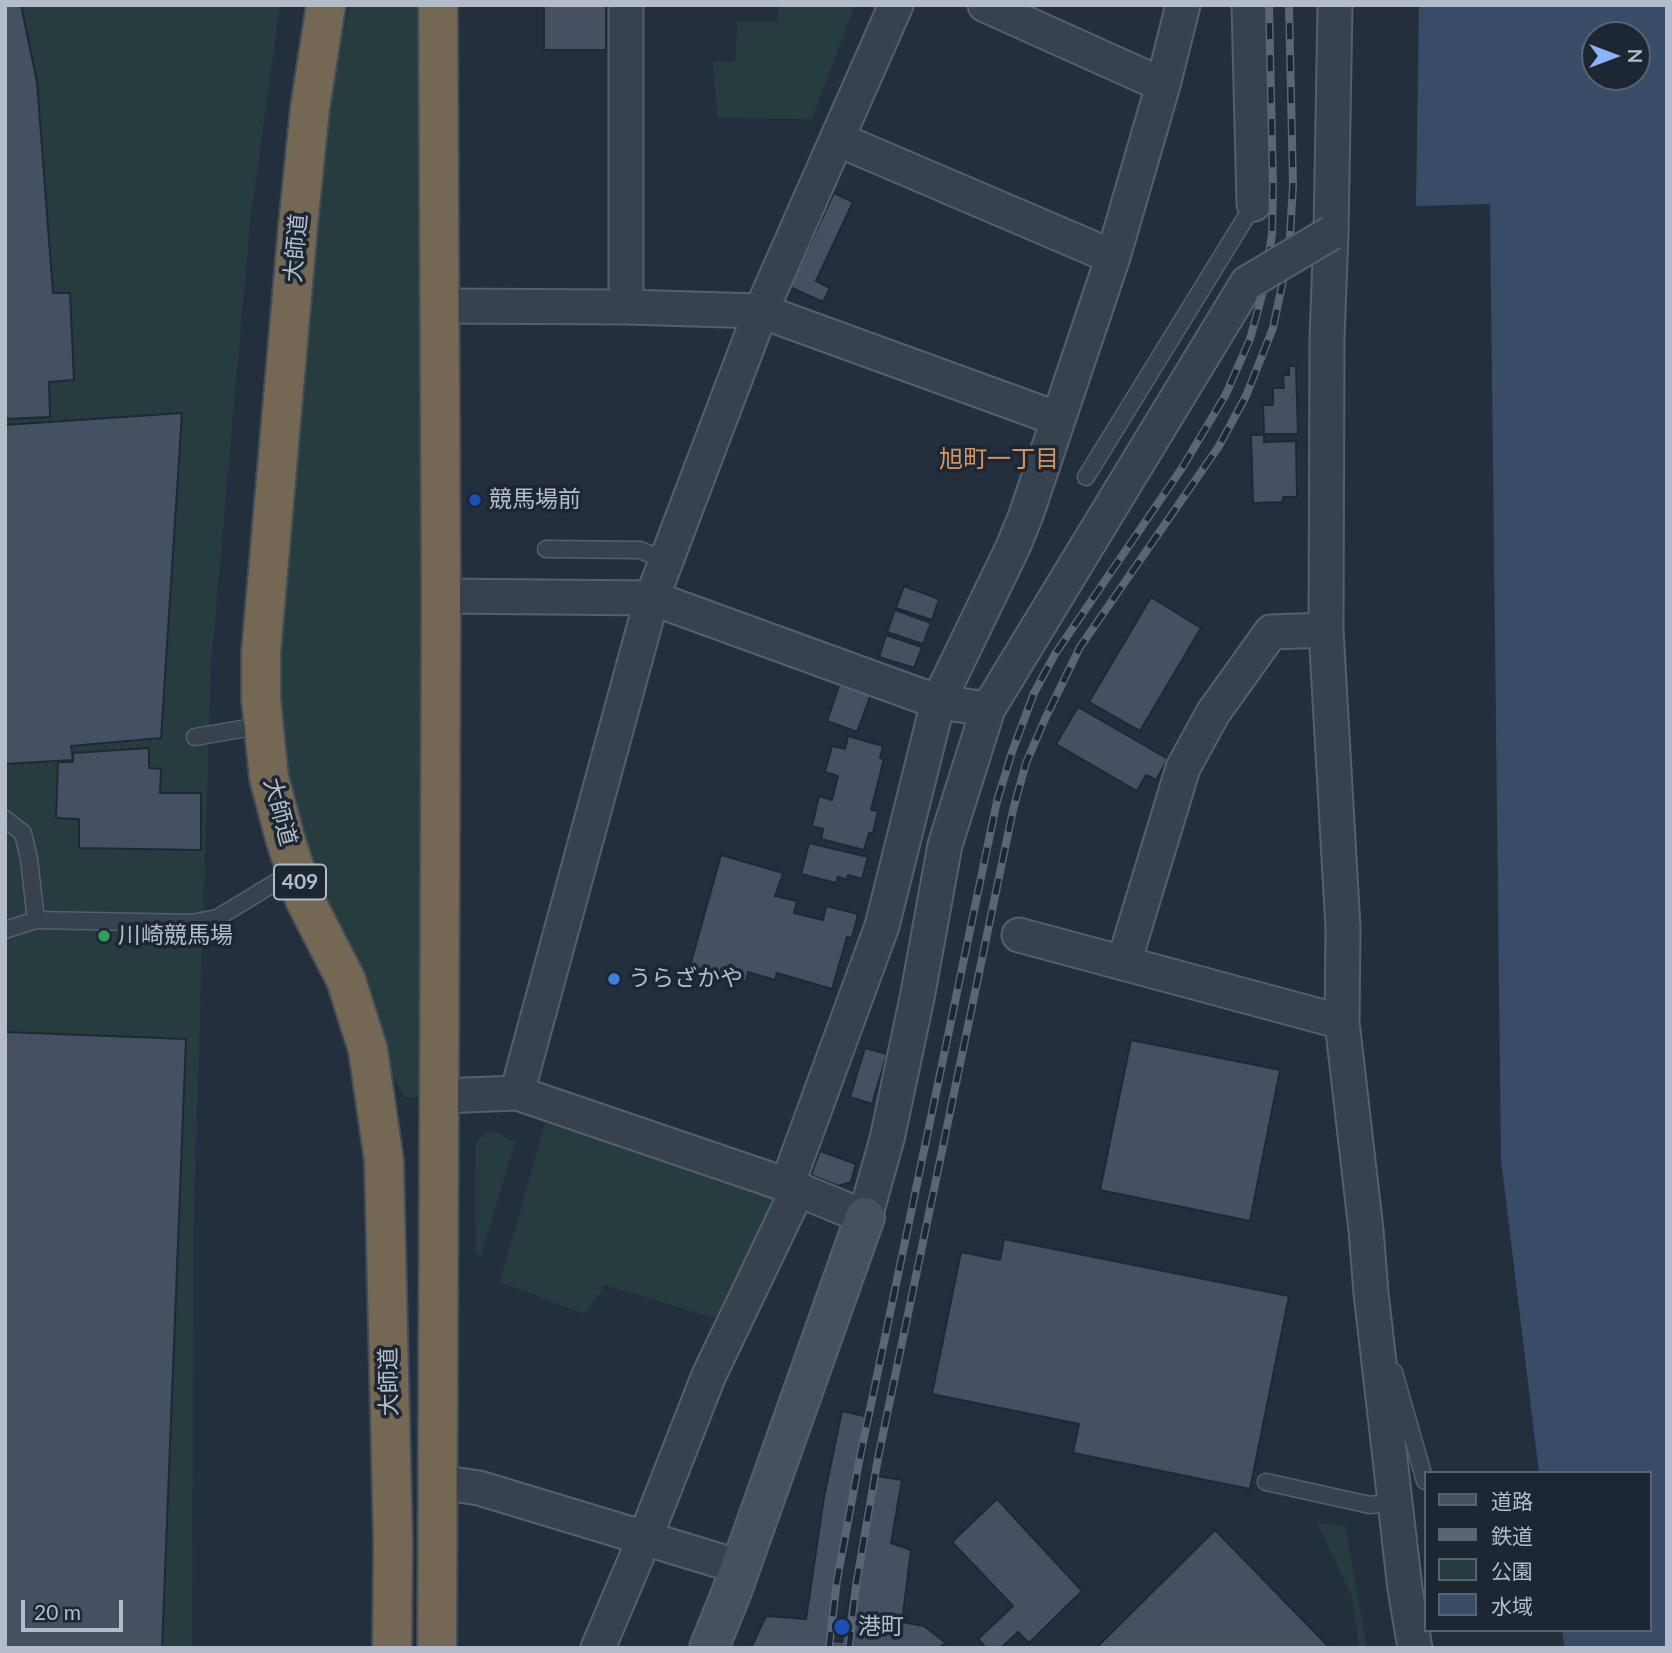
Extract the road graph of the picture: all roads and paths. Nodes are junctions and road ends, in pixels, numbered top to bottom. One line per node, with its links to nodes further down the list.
1 (326, 5): 26 (highway, 大師道 / 409)
2 (438, 5): 14 (highway)
3 (626, 5): 15 (street)
4 (896, 5): 10 (street)
5 (985, 5): 9 (street)
6 (1183, 5): 9 (street)
7 (1249, 5): 11 (street)
8 (1335, 5): 12 (street)
9 (1163, 85): 13 (street)
10 (837, 139): 13 (street); 16 (street)
11 (1254, 204): 18 (lane)
12 (1331, 233): 23 (street); 25 (street, bridge)
13 (1113, 257): 17 (street)
14 (440, 306): 15 (street); 21 (highway)
15 (626, 307): 16 (street)
16 (761, 311): 17 (street); 20 (street)
17 (1058, 419): 24 (street)
18 (1086, 477)
19 (546, 549): 20 (lane)
20 (666, 561): 22 (street)
21 (441, 596): 22 (street); 36 (highway)
22 (652, 598): 24 (street); 35 (street)
23 (1326, 630): 33 (street); 34 (street)
24 (938, 702): 25 (street); 37 (street)
25 (988, 709): 38 (street)
26 (264, 725): 27 (lane); 29 (highway, 大師道 / 409)
27 (195, 737)
28 (5, 819): 30 (lane)
29 (296, 870): 30 (lane); 47 (highway, 大師道 / 409)
30 (36, 920): 31 (lane)
31 (5, 930)
32 (1019, 934): 33 (street)
33 (1124, 962): 34 (street)
34 (1342, 1022): 39 (street)
35 (517, 1093): 36 (street); 37 (street)
36 (439, 1096): 41 (highway)
37 (792, 1187): 38 (street); 44 (street)
38 (865, 1217): 46 (street)
39 (1371, 1293): 40 (lane); 43 (street)
40 (1424, 1478)
41 (439, 1482): 46 (street); 48 (highway)
42 (1266, 1482): 43 (lane)
43 (1395, 1502): 51 (street)
44 (651, 1523)
45 (637, 1556): 49 (street)
46 (740, 1567): 50 (street)
47 (392, 1648)
48 (437, 1648)
49 (598, 1648)
50 (709, 1648)
51 (1415, 1648)

